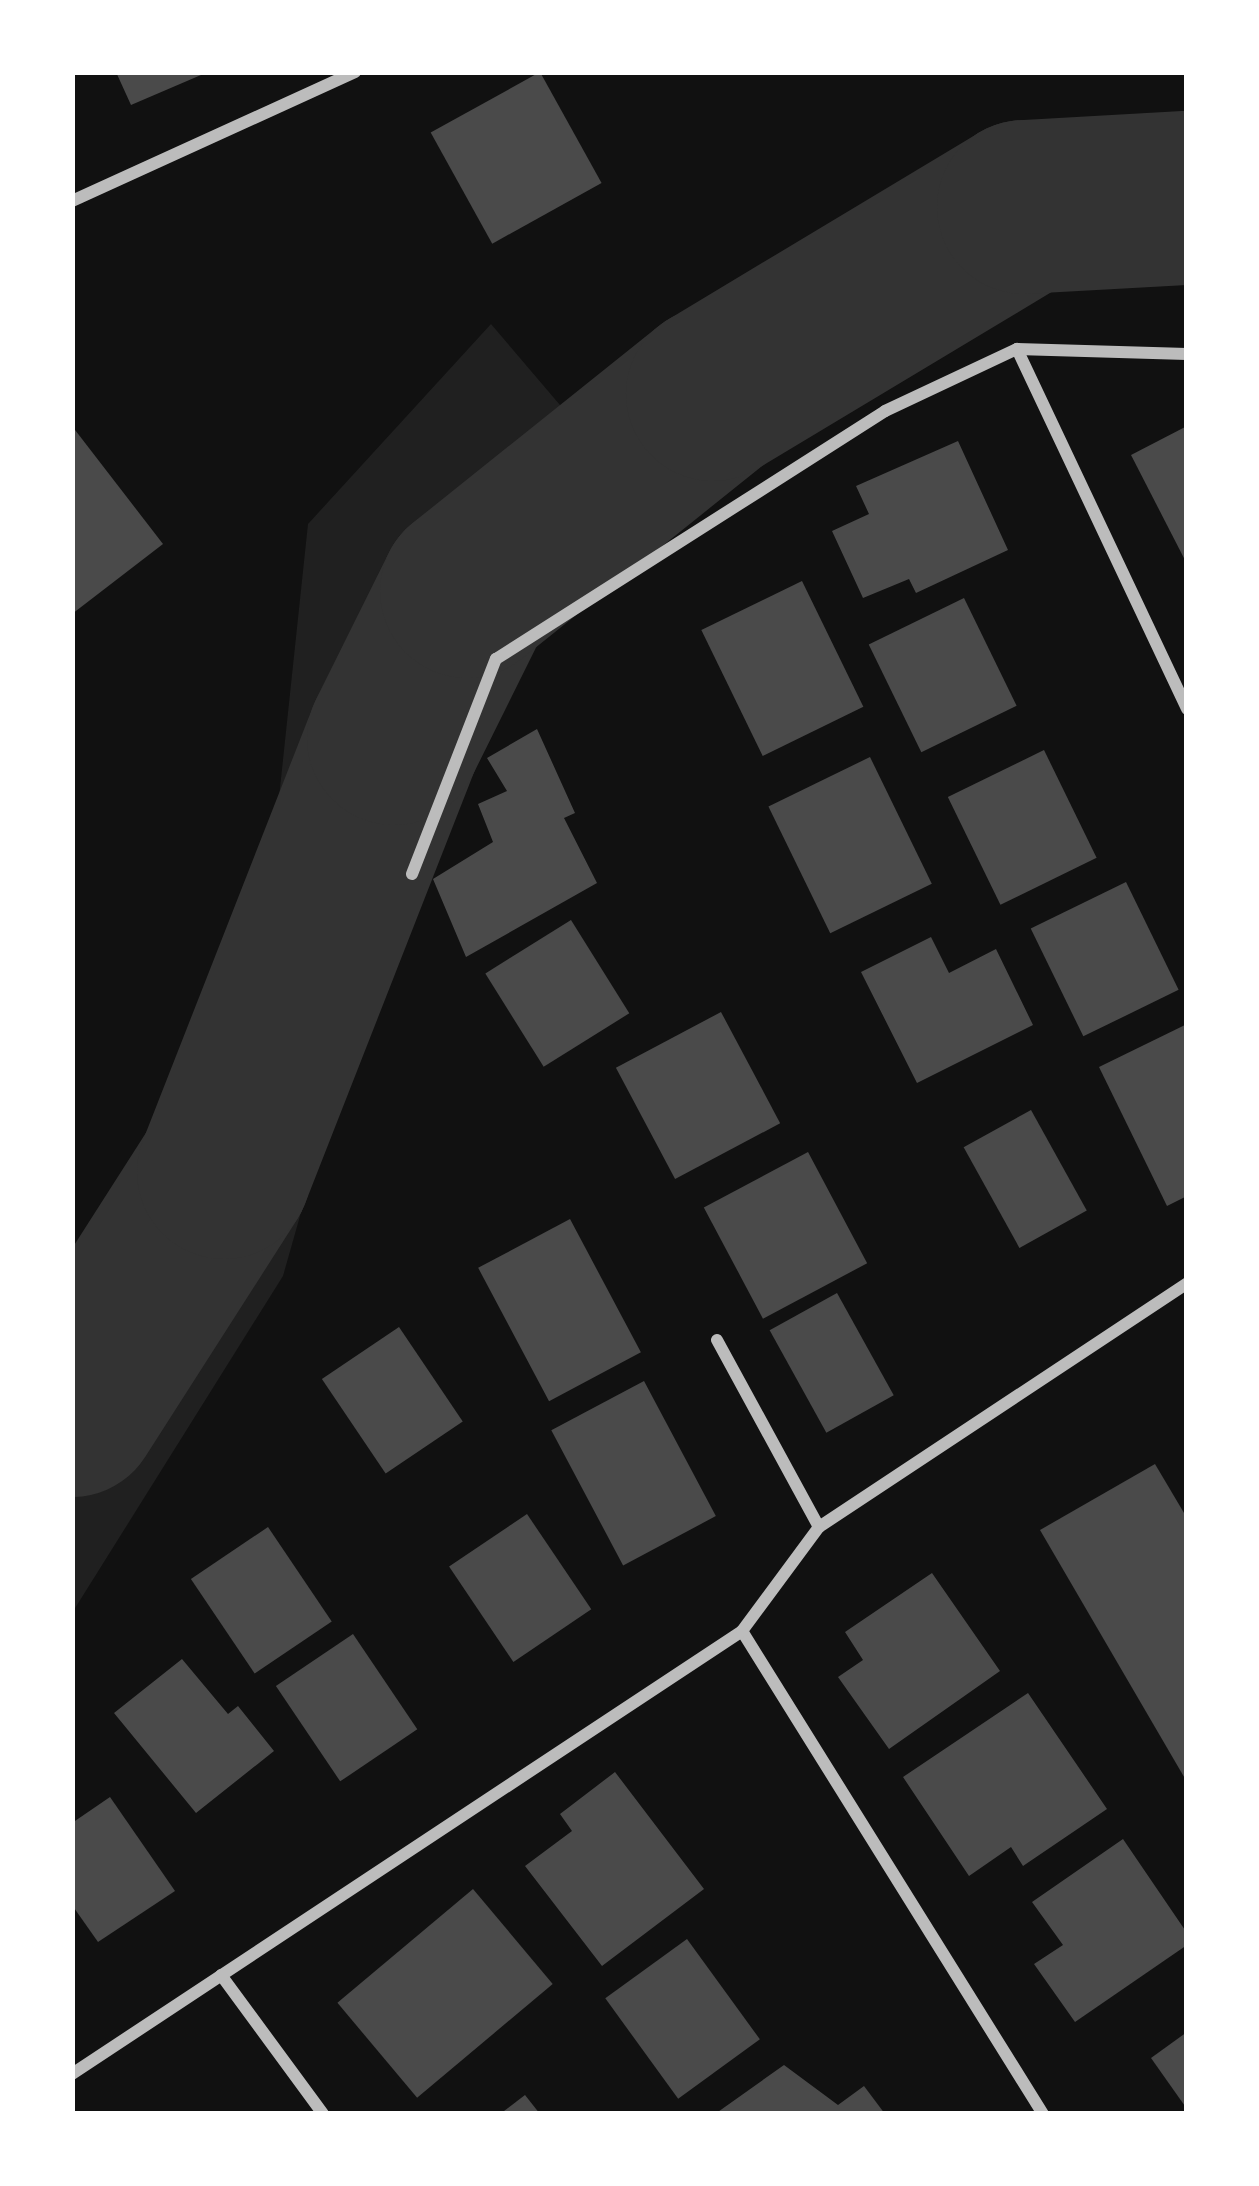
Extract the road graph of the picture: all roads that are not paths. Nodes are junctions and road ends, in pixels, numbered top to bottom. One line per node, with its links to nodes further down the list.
1 (355, 72): 2 (street)
2 (72, 201)
3 (1018, 349): 4 (street); 5 (street); 6 (street)
4 (1187, 354)
5 (1187, 709)
6 (412, 874)
7 (1187, 1283): 9 (street)
8 (717, 1340): 9 (street)
9 (819, 1527): 10 (street)
10 (742, 1631): 11 (street); 14 (street)
11 (221, 1975): 12 (street); 13 (street)
12 (72, 2074)
13 (323, 2114)
14 (1043, 2114)

